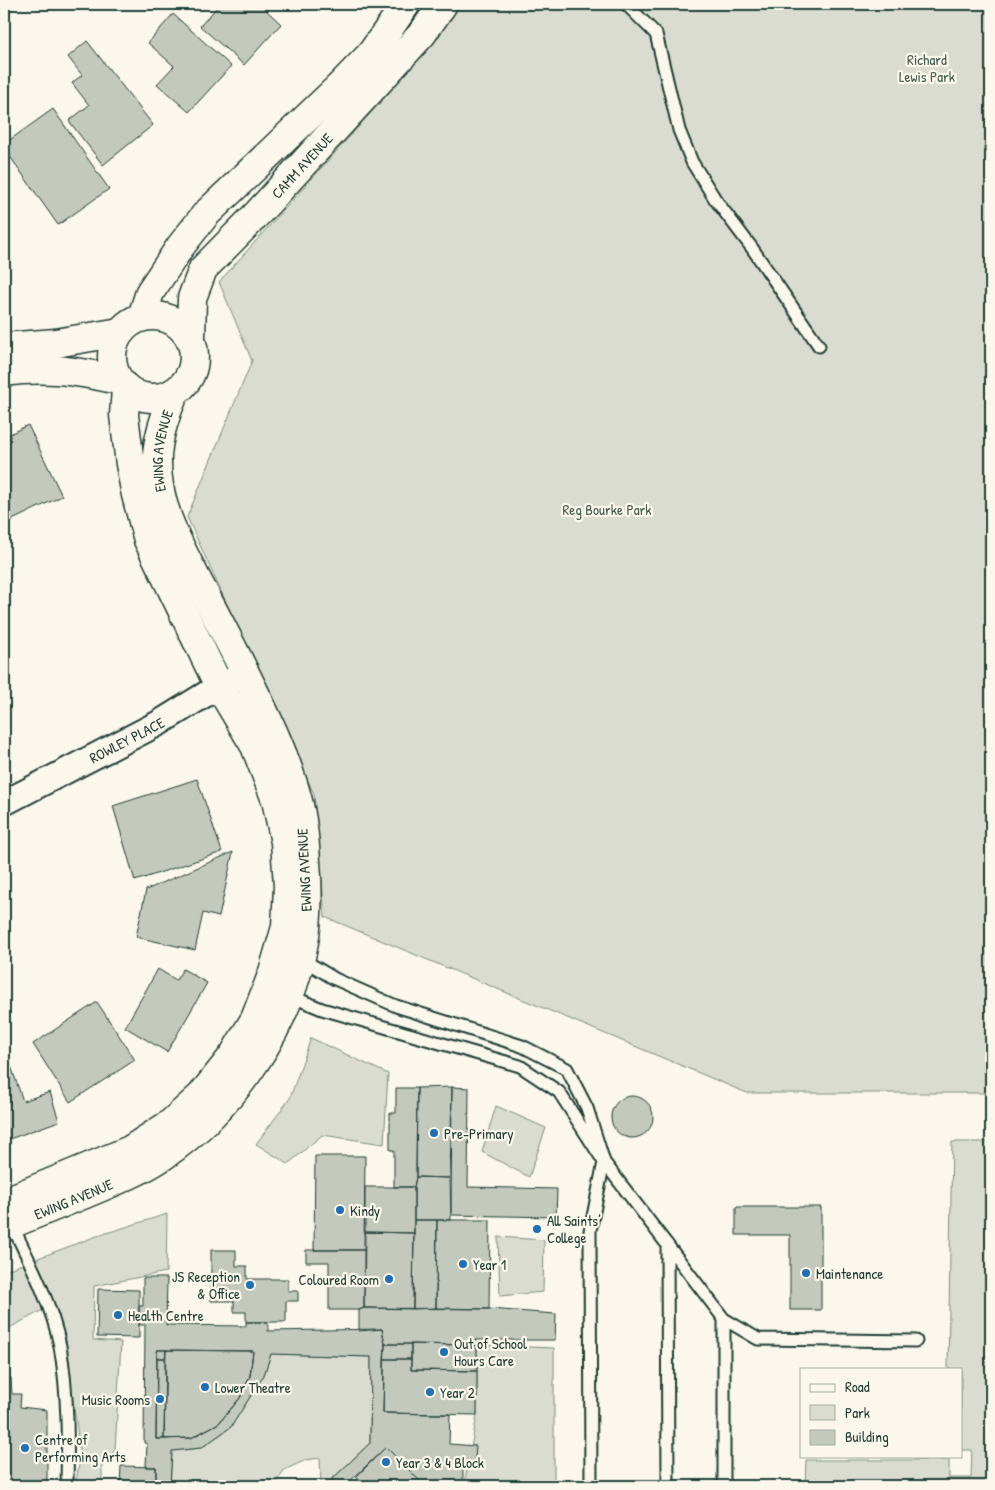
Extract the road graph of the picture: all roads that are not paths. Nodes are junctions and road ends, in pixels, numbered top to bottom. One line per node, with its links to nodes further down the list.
1 (443, 4): 4 (street, CAMM AVENUE)
2 (626, 4): 8 (lane)
3 (399, 7): 4 (street); 5 (street, CAMM AVENUE)
4 (422, 34): 6 (street, CAMM AVENUE)
5 (131, 325): 6 (street); 7 (street); 10 (street)
6 (191, 339): 11 (street)
7 (4, 346)
8 (819, 346)
9 (4, 372): 10 (street)
10 (122, 384): 11 (street); 13 (street, EWING AVENUE)
11 (174, 394): 12 (street, EWING AVENUE)
12 (246, 674): 13 (street, ROWLEY PLACE); 15 (street, EWING AVENUE)
13 (218, 686): 14 (street, ROWLEY PLACE); 15 (street, EWING AVENUE)
14 (4, 803)
15 (290, 954): 16 (street, EWING AVENUE); 17 (lane)
16 (278, 991): 17 (lane); 18 (street, EWING AVENUE)
17 (604, 1162): 19 (lane); 23 (lane)
18 (6, 1215): 22 (lane)
19 (667, 1244): 20 (lane); 24 (lane)
20 (724, 1319): 21 (lane); 25 (lane)
21 (916, 1341)
22 (67, 1486)
23 (591, 1486)
24 (668, 1486)
25 (724, 1486)

